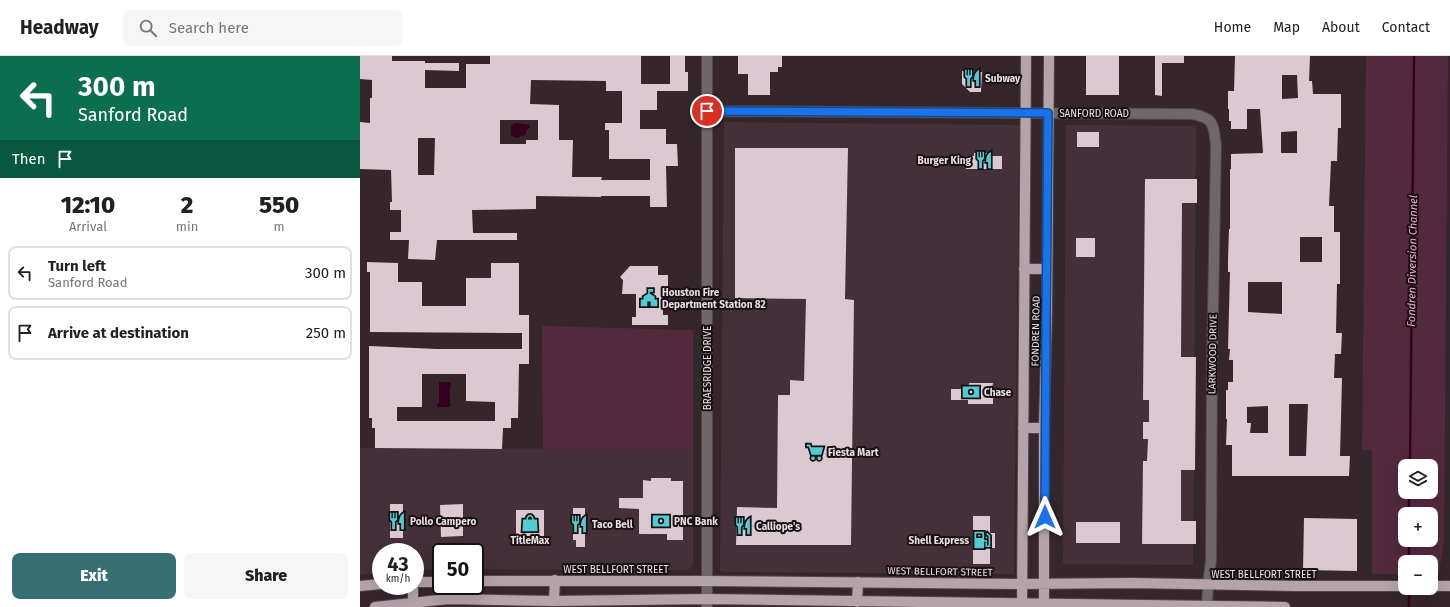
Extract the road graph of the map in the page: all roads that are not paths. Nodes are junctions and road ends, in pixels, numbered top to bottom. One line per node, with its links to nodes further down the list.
1 (707, 56): 4 (street, BRAESRIDGE DRIVE)
2 (1026, 56): 5 (main road, FONDREN ROAD)
3 (1049, 56): 6 (main road, FONDREN ROAD)
4 (707, 111): 5 (street, SANFORD ROAD); 14 (street, BRAESRIDGE DRIVE)
5 (1026, 113): 6 (street, SANFORD ROAD); 8 (main road, FONDREN ROAD)
6 (1048, 113): 7 (street, SANFORD ROAD); 9 (main road, FONDREN ROAD)
7 (1192, 114): 19 (street, LARKWOOD DRIVE)
8 (1024, 269): 9 (main road); 10 (main road, FONDREN ROAD)
9 (1047, 269): 11 (main road, FONDREN ROAD)
10 (1023, 428): 11 (main road); 16 (main road, FONDREN ROAD)
11 (1044, 428): 17 (main road, FONDREN ROAD)
12 (555, 580): 13 (main road, WEST BELLFORT STREET); 14 (main road, WEST BELLFORT STREET); 25 (main road)
13 (484, 581)
14 (707, 581): 15 (main road, WEST BELLFORT STREET); 28 (street, BRAESRIDGE DRIVE)
15 (858, 582): 16 (main road, WEST BELLFORT STREET); 27 (main road)
16 (1022, 584): 17 (main road, WEST BELLFORT STREET); 29 (main road, FONDREN ROAD)
17 (1044, 584): 19 (main road, WEST BELLFORT STREET); 30 (main road, FONDREN ROAD)
18 (372, 585): 20 (main road)
19 (1208, 585): 21 (main road, WEST BELLFORT STREET); 31 (street, LARKWOOD DRIVE)
20 (360, 586)
21 (1398, 586)
22 (1438, 586): 23 (main road)
23 (1450, 586)
24 (413, 595): 26 (main road)
25 (554, 601): 26 (main road); 28 (main road)
26 (413, 602): 32 (main road)
27 (857, 602): 28 (main road); 29 (main road)
28 (707, 603)
29 (1022, 605): 30 (main road)
30 (1044, 605): 31 (main road)
31 (1207, 606): 33 (main road)
32 (375, 607)
33 (1286, 607)

